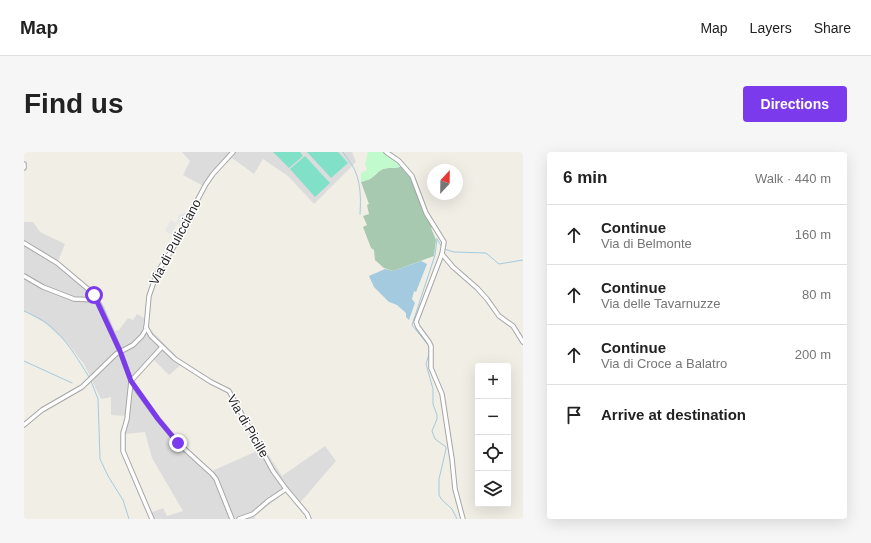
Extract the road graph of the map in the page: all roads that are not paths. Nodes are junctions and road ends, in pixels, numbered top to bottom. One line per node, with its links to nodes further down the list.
1 (232, 152): 9 (street, Via di Pulicciano)
2 (386, 152): 6 (street)
3 (24, 164): 4 (street)
4 (24, 168)
5 (24, 243): 8 (street)
6 (442, 254): 12 (street); 22 (street)
7 (24, 276): 8 (street)
8 (97, 300): 14 (street)
9 (146, 327): 10 (street, Via di Pulicciano); 11 (street, Via di Picille)
10 (144, 333): 11 (street, Via di Picille); 14 (street, Via di Pulicciano)
11 (151, 336): 13 (street, Via di Picille)
12 (523, 342)
13 (162, 347): 15 (street); 17 (street, Via di Picille)
14 (120, 351): 15 (street); 16 (street, Via di Pulicciano)
15 (131, 381): 18 (street); 19 (street)
16 (24, 425)
17 (286, 489): 20 (street); 21 (street, Via di Picille)
18 (152, 519)
19 (232, 519)
20 (239, 519)
21 (309, 519)
22 (463, 519)

